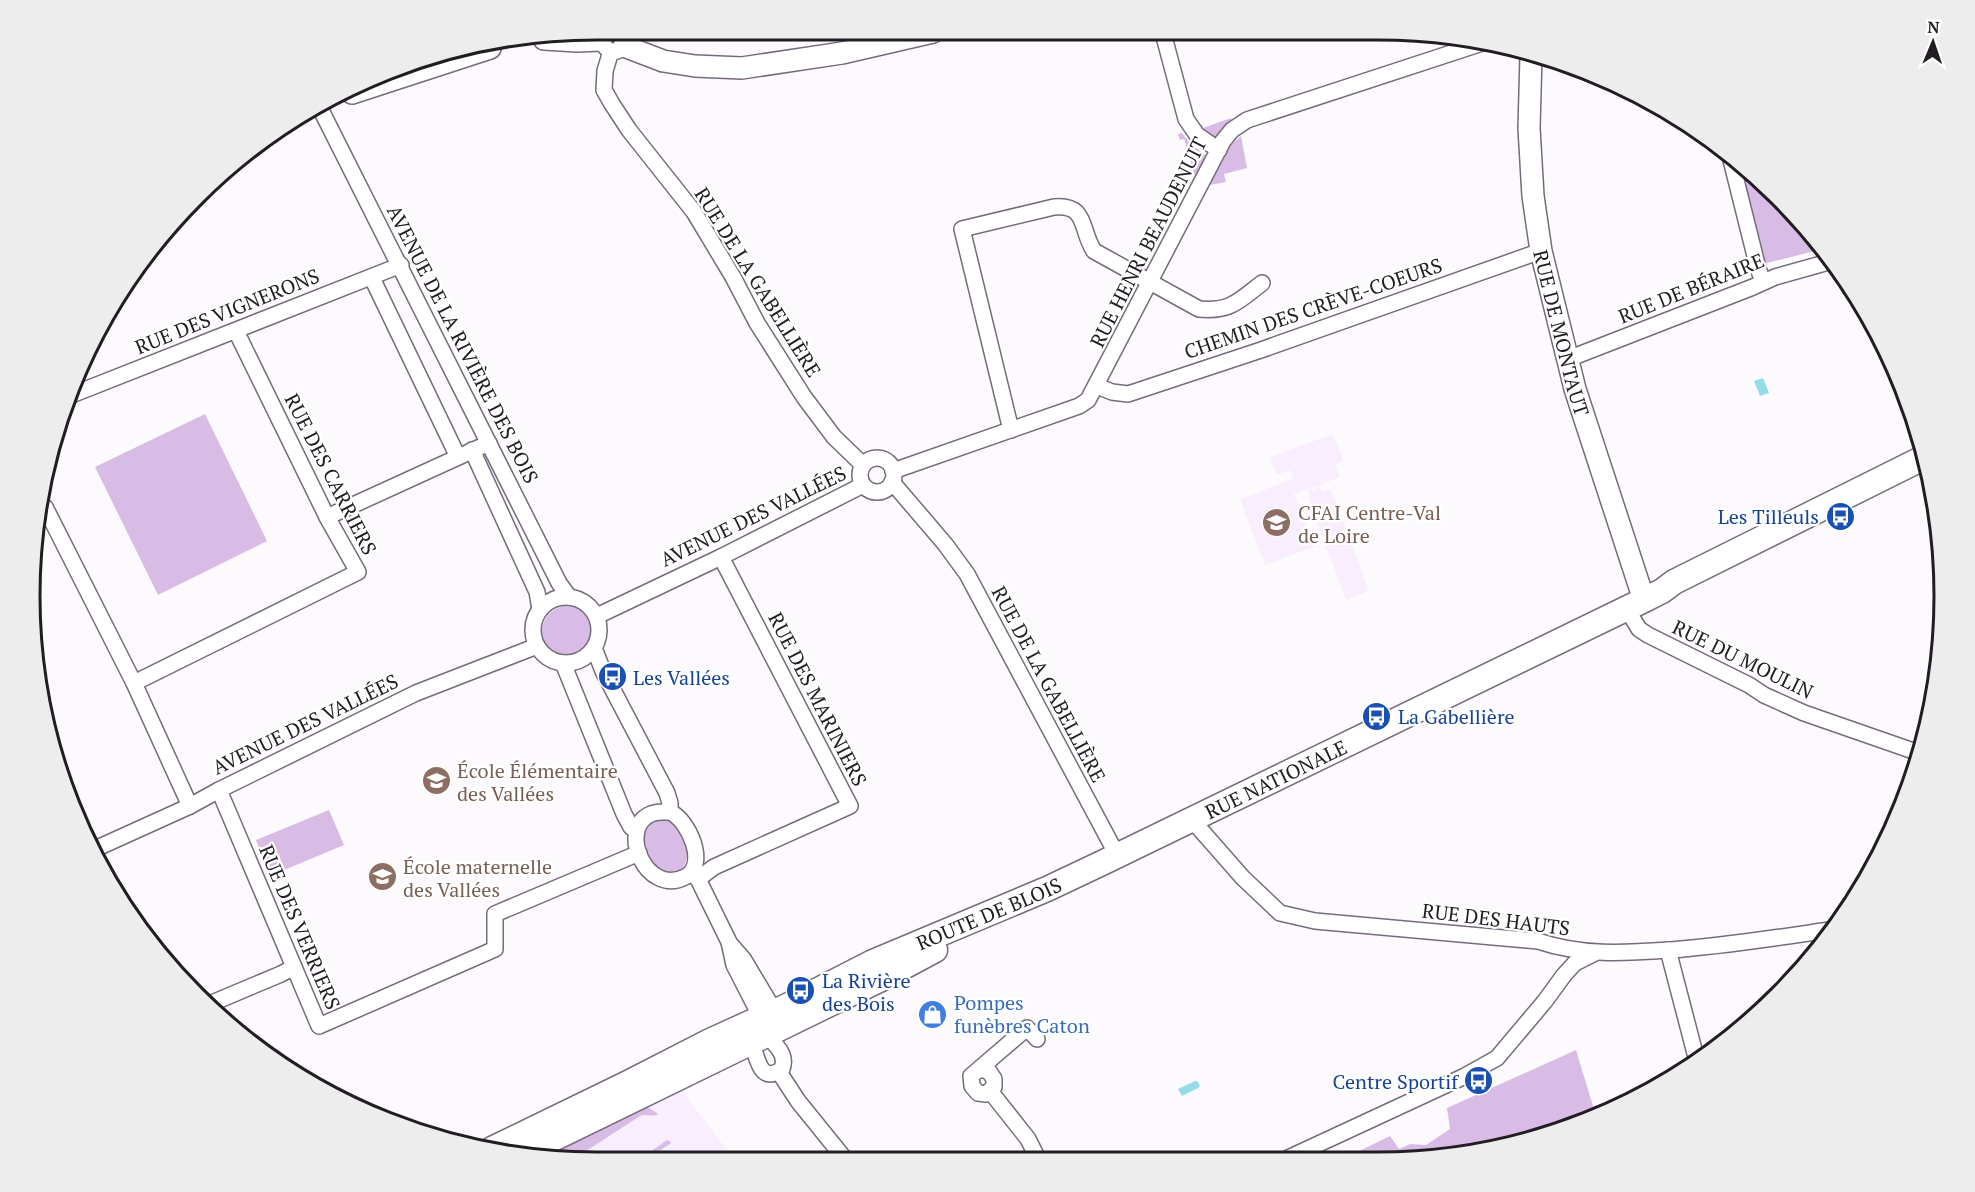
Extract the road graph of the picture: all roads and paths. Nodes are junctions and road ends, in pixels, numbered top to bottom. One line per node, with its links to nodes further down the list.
1 (613, 40): 27 (street, RUE DE LA GABELLIÈRE)
2 (615, 40): 3 (street)
3 (898, 40)
4 (1166, 40): 10 (street)
5 (1468, 48): 10 (street, RUE HENRI BEAUDENUIT)
6 (465, 56): 8 (street)
7 (1532, 62): 12 (street, RUE DE MONTAUT)
8 (385, 82)
9 (322, 113): 14 (street, AVENUE DE LA RIVIÈRE DES BOIS)
10 (1218, 150): 16 (street, RUE HENRI BEAUDENUIT)
11 (1733, 168): 17 (street)
12 (1542, 251): 20 (street, RUE DE MONTAUT); 21 (street, CHEMIN DES CRÈVE-COEURS)
13 (1824, 263): 17 (street, RUE DE BÉRAIRE)
14 (401, 265): 15 (street, RUE DES VIGNERONS); 24 (street, AVENUE DE LA RIVIÈRE DES BOIS)
15 (372, 278): 19 (street, RUE DES VIGNERONS); 25 (street, AVENUE DE LA RIVIÈRE DES BOIS)
16 (1149, 281): 18 (street); 21 (street, RUE HENRI BEAUDENUIT); 23 (street)
17 (1763, 282): 20 (street, RUE DE BÉRAIRE)
18 (1262, 283)
19 (236, 331): 22 (street, RUE DES VIGNERONS); 32 (street, RUE DES CARRIERS)
20 (1568, 359): 35 (street, RUE DE MONTAUT)
21 (1097, 386): 23 (street, RUE HENRI BEAUDENUIT)
22 (80, 392)
23 (1011, 430): 29 (street, RUE HENRI BEAUDENUIT)
24 (489, 443): 25 (street); 34 (street, AVENUE DE LA RIVIÈRE DES BOIS)
25 (465, 454): 32 (street); 36 (street, AVENUE DE LA RIVIÈRE DES BOIS)
26 (1918, 461): 35 (main road, RUE NATIONALE)
27 (863, 465): 29 (street); 30 (street)
28 (1921, 476): 35 (main road, RUE NATIONALE)
29 (892, 477): 30 (street); 50 (street, RUE DE LA GABELLIÈRE)
30 (863, 485): 33 (street, AVENUE DES VALLÉES)
31 (47, 511): 41 (street)
32 (327, 518): 41 (street, RUE DES CARRIERS)
33 (721, 557): 37 (street, AVENUE DES VALLÉES); 51 (street, RUE DES MARINIERS)
34 (569, 597): 36 (street); 37 (street, AVENUE DE LA RIVIÈRE DES BOIS)
35 (1645, 600): 42 (street, RUE DU MOULIN); 46 (main road, RUE NATIONALE)
36 (540, 609): 38 (street, AVENUE DE LA RIVIÈRE DES BOIS)
37 (597, 616): 39 (street)
38 (537, 646): 40 (street); 43 (street, AVENUE DES VALLÉES)
39 (594, 648): 40 (street); 45 (street)
40 (563, 663): 47 (street)
41 (134, 683): 44 (street)
42 (1913, 751)
43 (219, 790): 44 (street, AVENUE DES VALLÉES); 56 (street, RUE DES VERRIERS)
44 (190, 806): 48 (street, AVENUE DES VALLÉES)
45 (669, 812): 47 (street); 51 (street)
46 (1192, 820): 50 (main road, RUE NATIONALE); 55 (street, RUE DES HAUTS)
47 (636, 831): 49 (street)
48 (100, 847)
49 (639, 853): 51 (street); 56 (street, RUE DES VERRIERS)
50 (1117, 855): 52 (main road, RUE NATIONALE)
51 (694, 876): 58 (street)
52 (1047, 889): 58 (main road, ROUTE DE BLOIS)
53 (1823, 930): 54 (street, RUE DES HAUTS)
54 (1668, 950): 55 (street, RUE DES HAUTS); 60 (street)
55 (1595, 953): 66 (street)
56 (294, 967): 57 (street)
57 (216, 1001)
58 (764, 1026): 61 (street); 61 (street); 62 (main road, ROUTE DE BLOIS); 63 (main road, ROUTE DE BLOIS)
59 (1037, 1039): 65 (street)
60 (1695, 1053)
61 (779, 1072): 64 (street)
62 (504, 1144)
63 (533, 1148)
64 (839, 1152)
65 (1034, 1152)
66 (1301, 1152)

